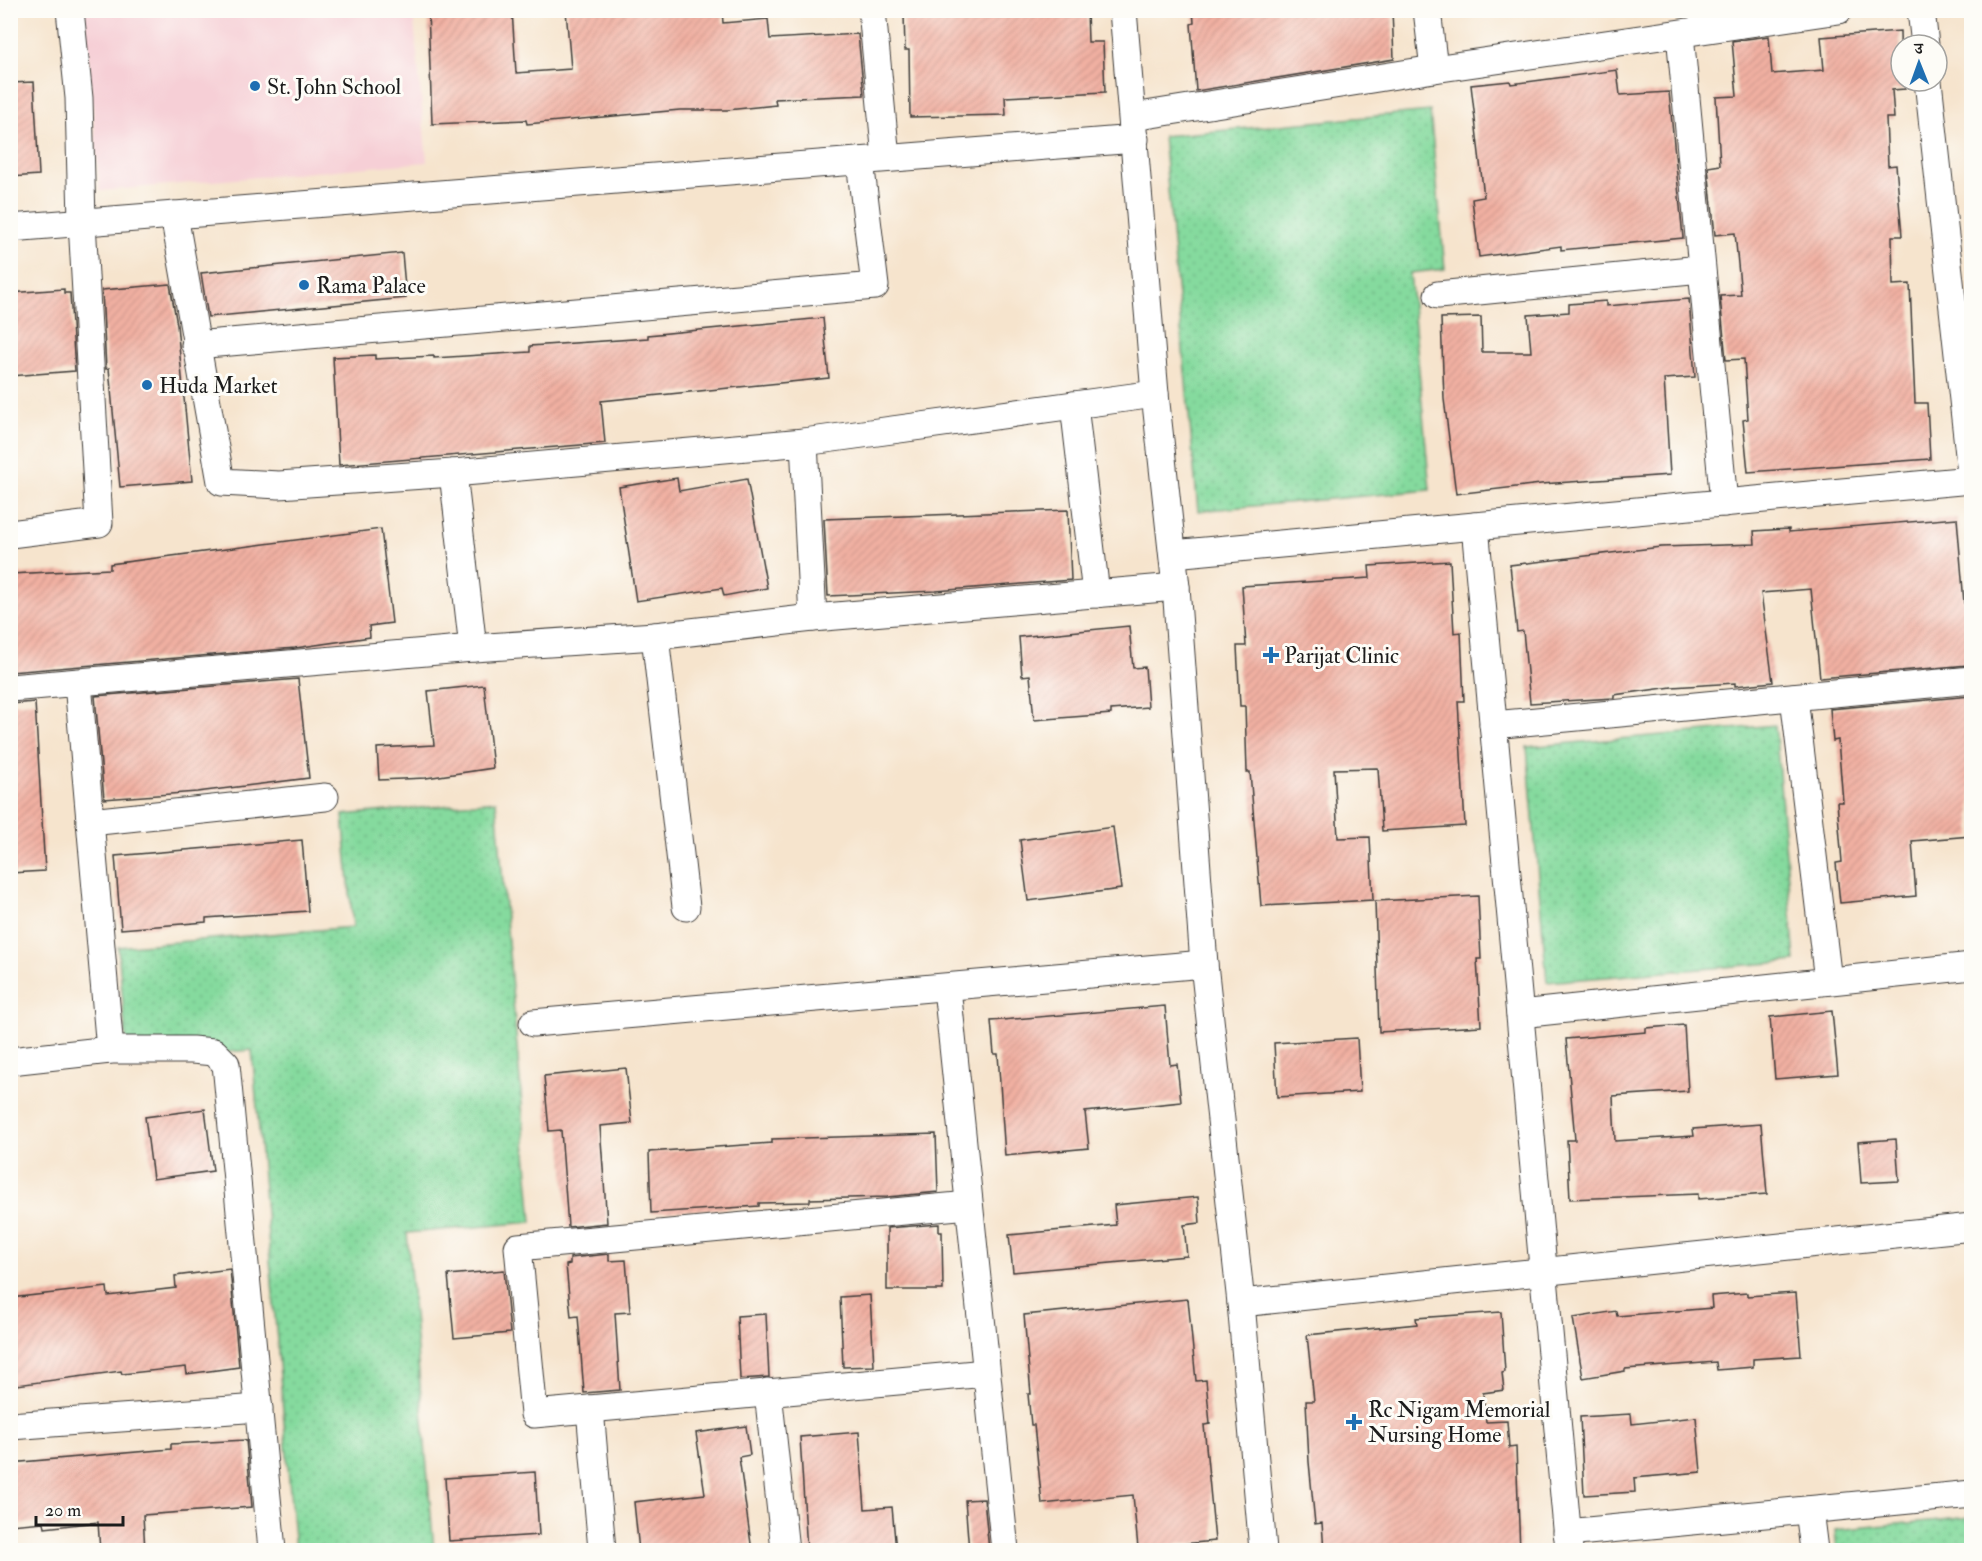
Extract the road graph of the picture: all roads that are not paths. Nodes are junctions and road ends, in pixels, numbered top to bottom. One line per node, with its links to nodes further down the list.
1 (70, 10): 14 (street)
2 (872, 10): 12 (street)
3 (1123, 10): 11 (street)
4 (1427, 10): 9 (street)
5 (1839, 10): 8 (street)
6 (1921, 10): 7 (street)
7 (1923, 33)
8 (1680, 34): 9 (street); 16 (street)
9 (1434, 69): 11 (street)
10 (1929, 93): 23 (street)
11 (1134, 128): 12 (street); 19 (street)
12 (873, 159): 13 (street); 18 (street)
13 (174, 215): 14 (street); 18 (street)
14 (82, 222): 15 (street); 26 (street)
15 (10, 228)
16 (1701, 269): 17 (street); 24 (street)
17 (1438, 295)
18 (195, 345): 22 (street)
19 (1155, 394): 20 (street); 27 (street)
20 (1074, 405): 21 (street); 29 (street)
21 (804, 442): 22 (street); 30 (street)
22 (453, 473): 32 (street)
23 (1971, 481): 24 (street)
24 (1724, 503): 25 (street)
25 (1475, 526): 27 (street); 37 (street)
26 (10, 534)
27 (1173, 554): 28 (street)
28 (1176, 587): 29 (street); 41 (street)
29 (1096, 594): 30 (street)
30 (813, 618): 31 (street)
31 (655, 636): 32 (street); 40 (street)
32 (473, 648): 34 (street)
33 (1971, 680): 36 (street)
34 (78, 683): 35 (street); 39 (street)
35 (10, 688)
36 (1794, 697): 37 (street); 43 (street)
37 (1493, 725): 45 (street)
38 (325, 797): 39 (street)
39 (90, 822): 47 (street)
40 (686, 907)
41 (1204, 964): 44 (street); 52 (street)
42 (1971, 966): 43 (street)
43 (1828, 981): 45 (street)
44 (947, 987): 46 (street); 49 (street)
45 (1520, 1014): 51 (street)
46 (533, 1023)
47 (110, 1050): 48 (street); 55 (street)
48 (10, 1061)
49 (969, 1205): 53 (street); 56 (street)
50 (1971, 1227): 51 (street)
51 (1544, 1271): 52 (street); 60 (street)
52 (1241, 1303): 65 (street)
53 (986, 1373): 54 (street); 64 (street)
54 (768, 1392): 56 (street); 63 (street)
55 (259, 1408): 57 (street); 61 (street)
56 (590, 1409): 62 (street)
57 (10, 1426)
58 (1971, 1494): 59 (street)
59 (1809, 1510): 60 (street); 66 (street)
60 (1568, 1542)
61 (272, 1551)
62 (602, 1551)
63 (785, 1551)
64 (1005, 1551)
65 (1263, 1551)
66 (1814, 1551)

